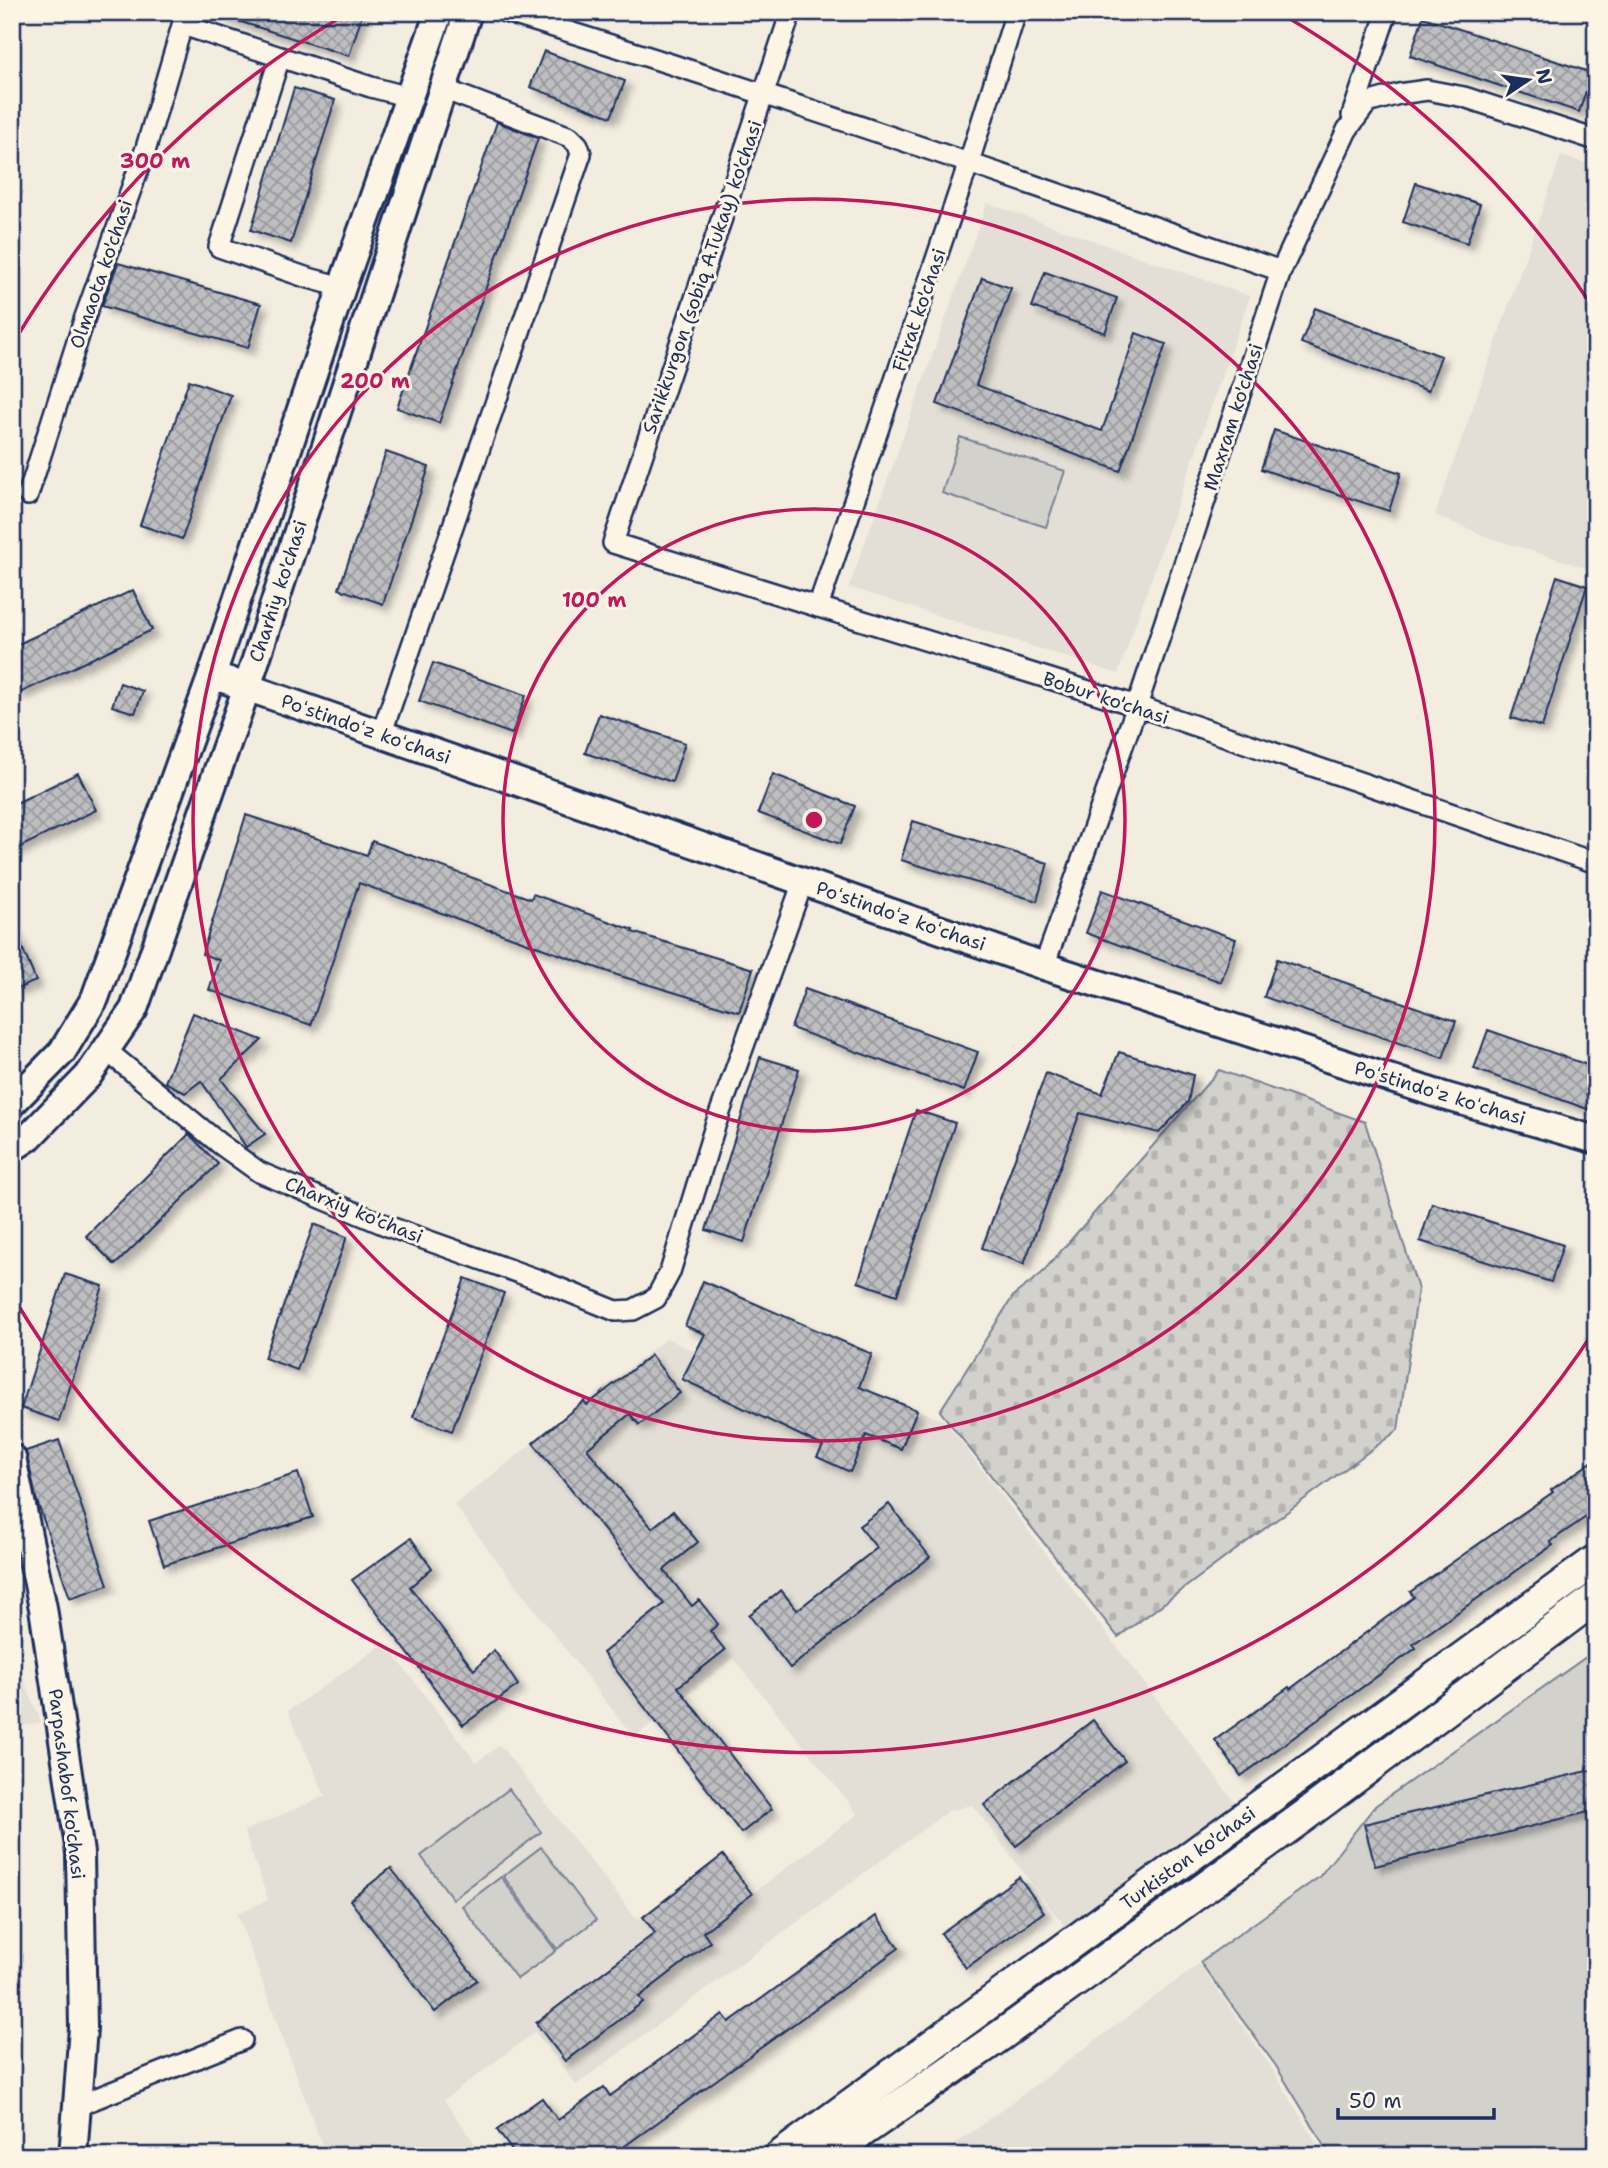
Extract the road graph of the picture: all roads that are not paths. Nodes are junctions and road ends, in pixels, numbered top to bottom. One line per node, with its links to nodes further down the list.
1 (439, 12): 11 (main road, Charhiy ko'chasi)
2 (468, 12): 9 (main road, Charhiy ko'chasi)
3 (505, 12): 10 (street)
4 (791, 12): 10 (street, Sarikkurgon (sobiq A.Tukay) ko'chasi)
5 (1016, 12): 14 (street, Fitrat ko'chasi)
6 (1387, 12): 12 (street)
7 (184, 18): 8 (street); 17 (street, Olmaota ko'chasi)
8 (280, 57): 11 (street); 16 (street)
9 (443, 89): 21 (main road, Charhiy ko'chasi); 23 (street)
10 (763, 94): 14 (street); 18 (street, Sarikkurgon (sobiq A.Tukay) ko'chasi)
11 (409, 97): 16 (main road, Charhiy ko'chasi)
12 (1347, 130): 13 (street, Maxram ko'chasi); 15 (street, Maxram ko'chasi)
13 (1596, 140)
14 (968, 162): 15 (street); 19 (street, Fitrat ko'chasi)
15 (1281, 271): 22 (street, Maxram ko'chasi)
16 (342, 287): 20 (main road, Charhiy ko'chasi)
17 (28, 495)
18 (613, 543): 19 (street, Bobur ko'chasi)
19 (818, 607): 22 (street, Bobur ko'chasi)
20 (212, 675): 21 (main road, Poʻstindoʻz koʻchasi); 28 (main road, Charhiy ko'chasi)
21 (247, 687): 23 (main road, Poʻstindoʻz koʻchasi); 27 (main road, Charhiy ko'chasi)
22 (1137, 706): 24 (street, Bobur ko'chasi); 26 (street, Maxram ko'chasi)
23 (381, 735): 25 (main road, Poʻstindoʻz koʻchasi)
24 (1596, 863)
25 (803, 882): 26 (main road, Poʻstindoʻz koʻchasi); 27 (street, Charxiy ko'chasi)
26 (1044, 966): 29 (main road, Poʻstindoʻz koʻchasi)
27 (106, 1050): 30 (main road, Charhiy ko'chasi)
28 (12, 1103)
29 (1596, 1140)
30 (21, 1143)
31 (12, 1458): 35 (main road, Parpashabof ko'chasi)
32 (1596, 1560): 38 (main road, Turkiston ko'chasi)
33 (1596, 1598): 36 (main road, Turkiston ko'chasi)
34 (242, 2040): 35 (street)
35 (77, 2106): 37 (main road, Parpashabof ko'chasi)
36 (836, 2153)
37 (73, 2156)
38 (780, 2156)

